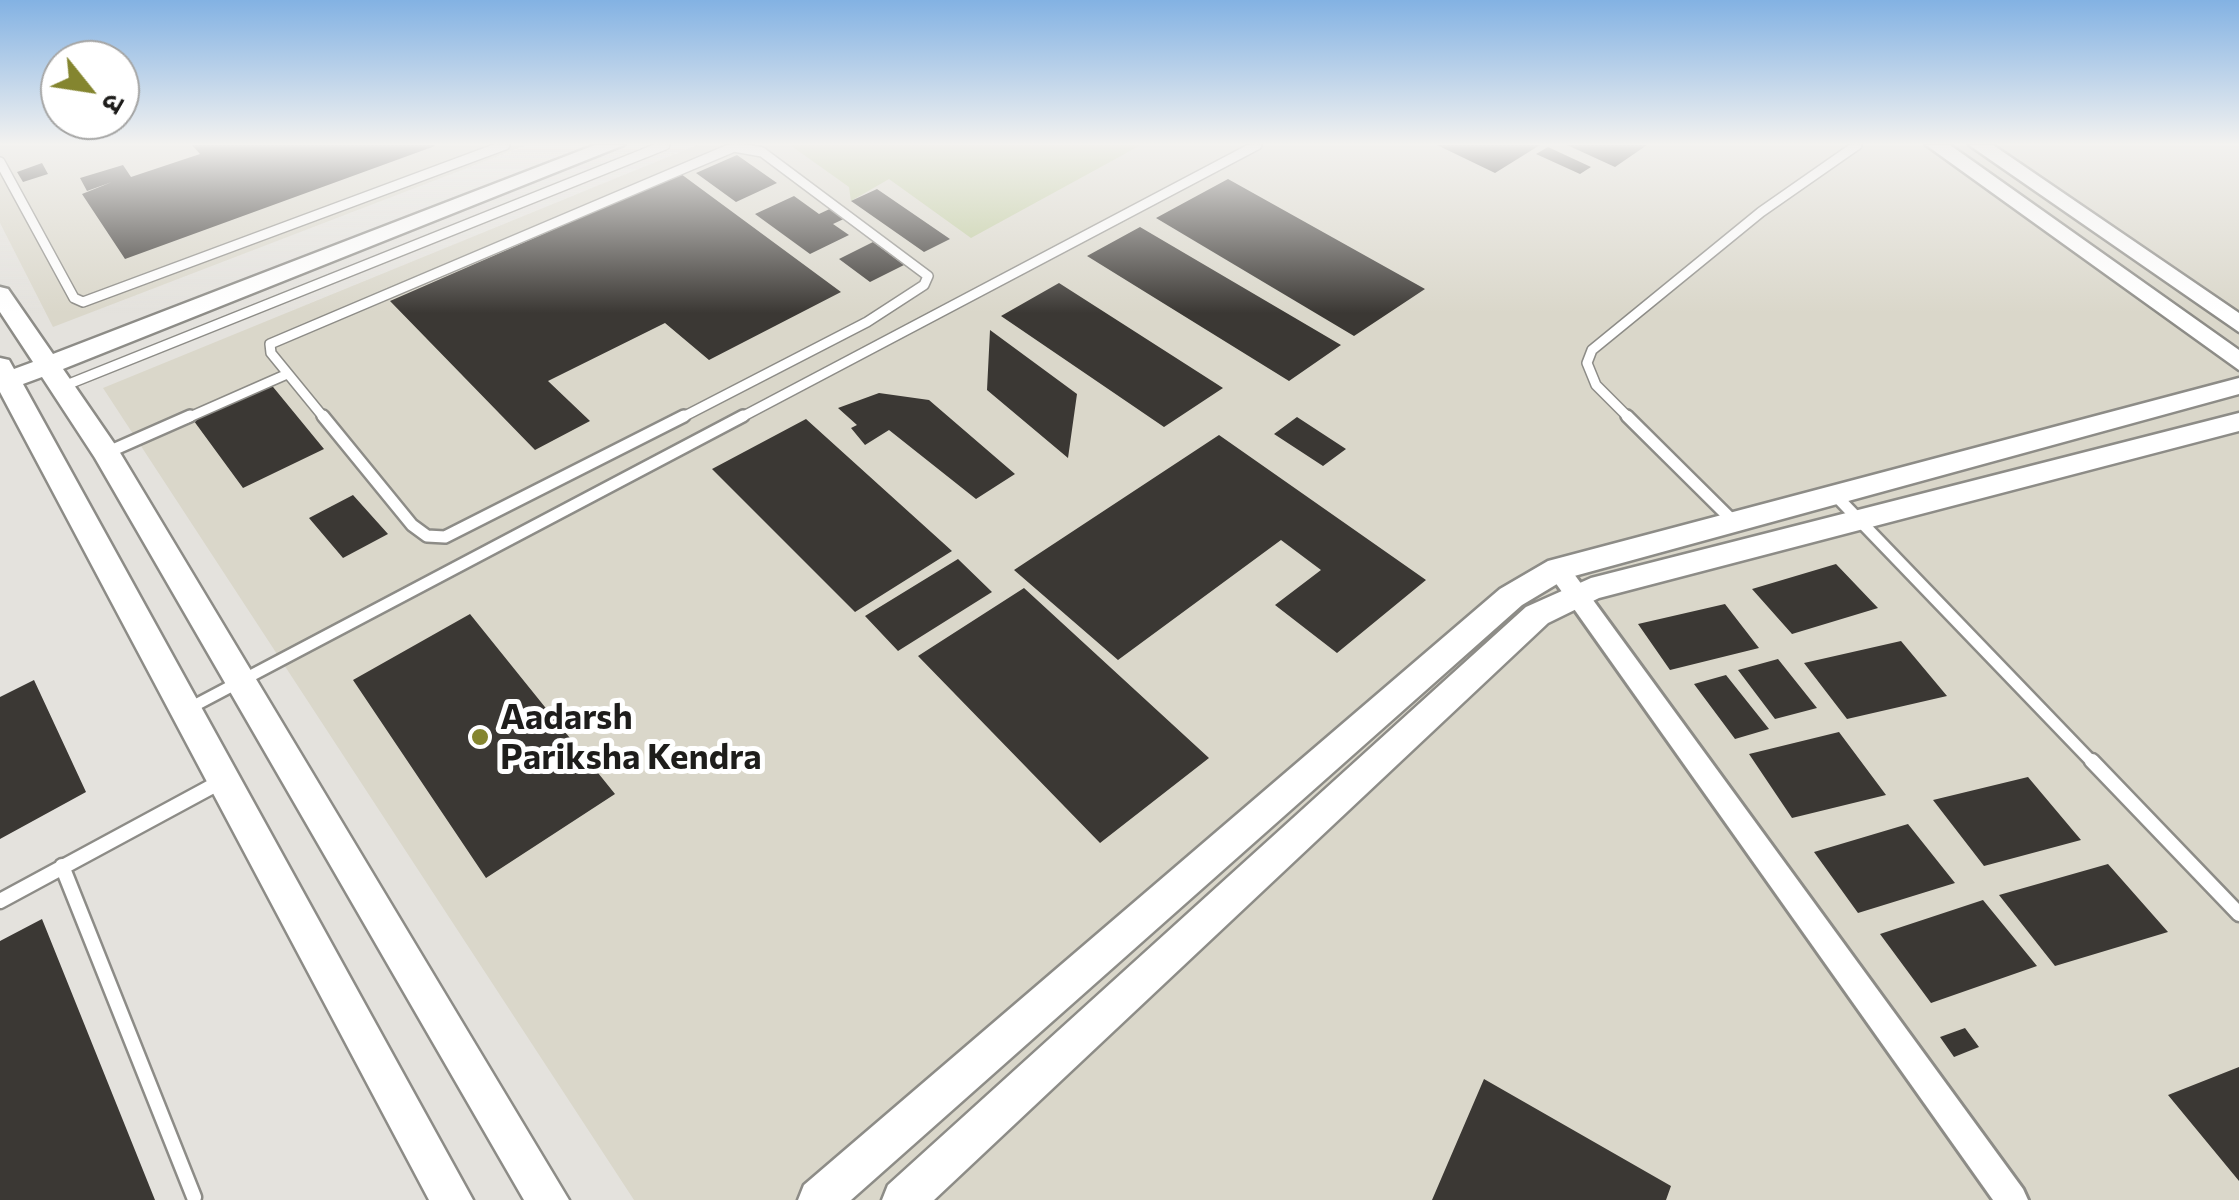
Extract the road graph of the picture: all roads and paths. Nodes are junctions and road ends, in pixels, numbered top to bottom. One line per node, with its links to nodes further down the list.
1 (21, 201): 2 (lane)
2 (358, 201)
3 (443, 201): 15 (street)
4 (473, 201): 15 (street)
5 (511, 201): 15 (lane)
6 (605, 201): 17 (lane)
7 (828, 201): 17 (lane)
8 (1151, 201): 24 (lane)
9 (1777, 201): 22 (lane)
10 (2014, 201): 14 (street)
11 (2060, 201): 13 (street)
12 (0, 294): 15 (street)
13 (2239, 324)
14 (2239, 362)
15 (49, 369): 16 (street); 20 (street)
16 (2, 374): 25 (street)
17 (285, 375): 20 (lane)
18 (2239, 386): 21 (street)
19 (2239, 422): 21 (street)
20 (106, 453): 24 (street)
21 (1847, 507): 22 (street); 23 (street); 29 (lane)
22 (1736, 523): 23 (street)
23 (1567, 581): 33 (street); 34 (street); 35 (street)
24 (240, 682): 25 (lane); 32 (street)
25 (184, 711): 26 (street)
26 (222, 780): 27 (lane); 31 (street)
27 (62, 866): 28 (lane); 30 (lane)
28 (0, 901)
29 (2239, 914)
30 (194, 1197)
31 (452, 1200)
32 (548, 1200)
33 (820, 1200)
34 (903, 1200)
35 (2012, 1200)

